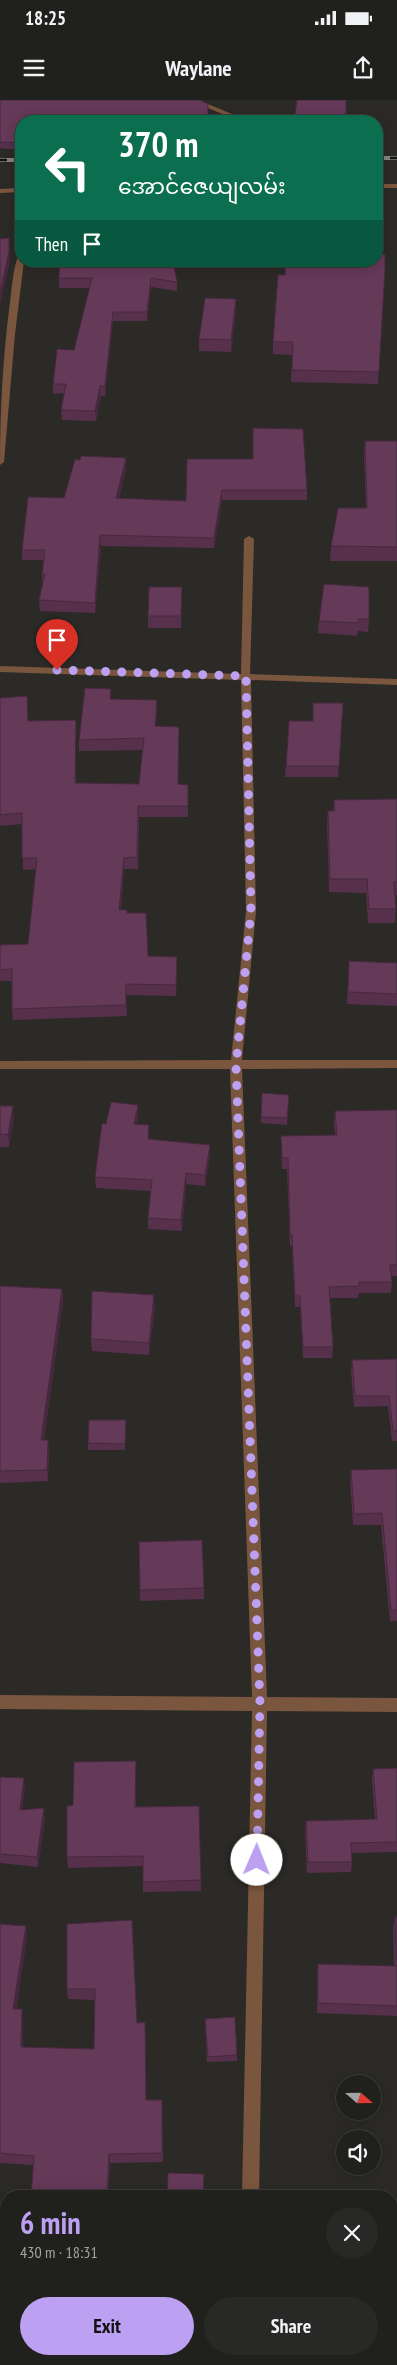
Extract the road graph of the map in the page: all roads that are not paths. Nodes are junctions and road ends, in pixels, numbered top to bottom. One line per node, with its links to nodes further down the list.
1 (192, 100): 2 (street)
2 (230, 115)
3 (383, 186): 4 (street)
4 (397, 186)
5 (0, 190): 6 (street)
6 (15, 190)
7 (20, 267): 8 (street)
8 (2, 410): 9 (street)
9 (0, 462)
10 (249, 539): 12 (street)
11 (0, 669): 12 (street)
12 (246, 676): 13 (street); 16 (street)
13 (397, 682)
14 (397, 1064): 16 (street)
15 (0, 1065): 16 (street)
16 (236, 1066): 18 (street)
17 (0, 1702): 18 (street)
18 (260, 1703): 19 (street); 20 (street)
19 (397, 1705)
20 (250, 2190)

